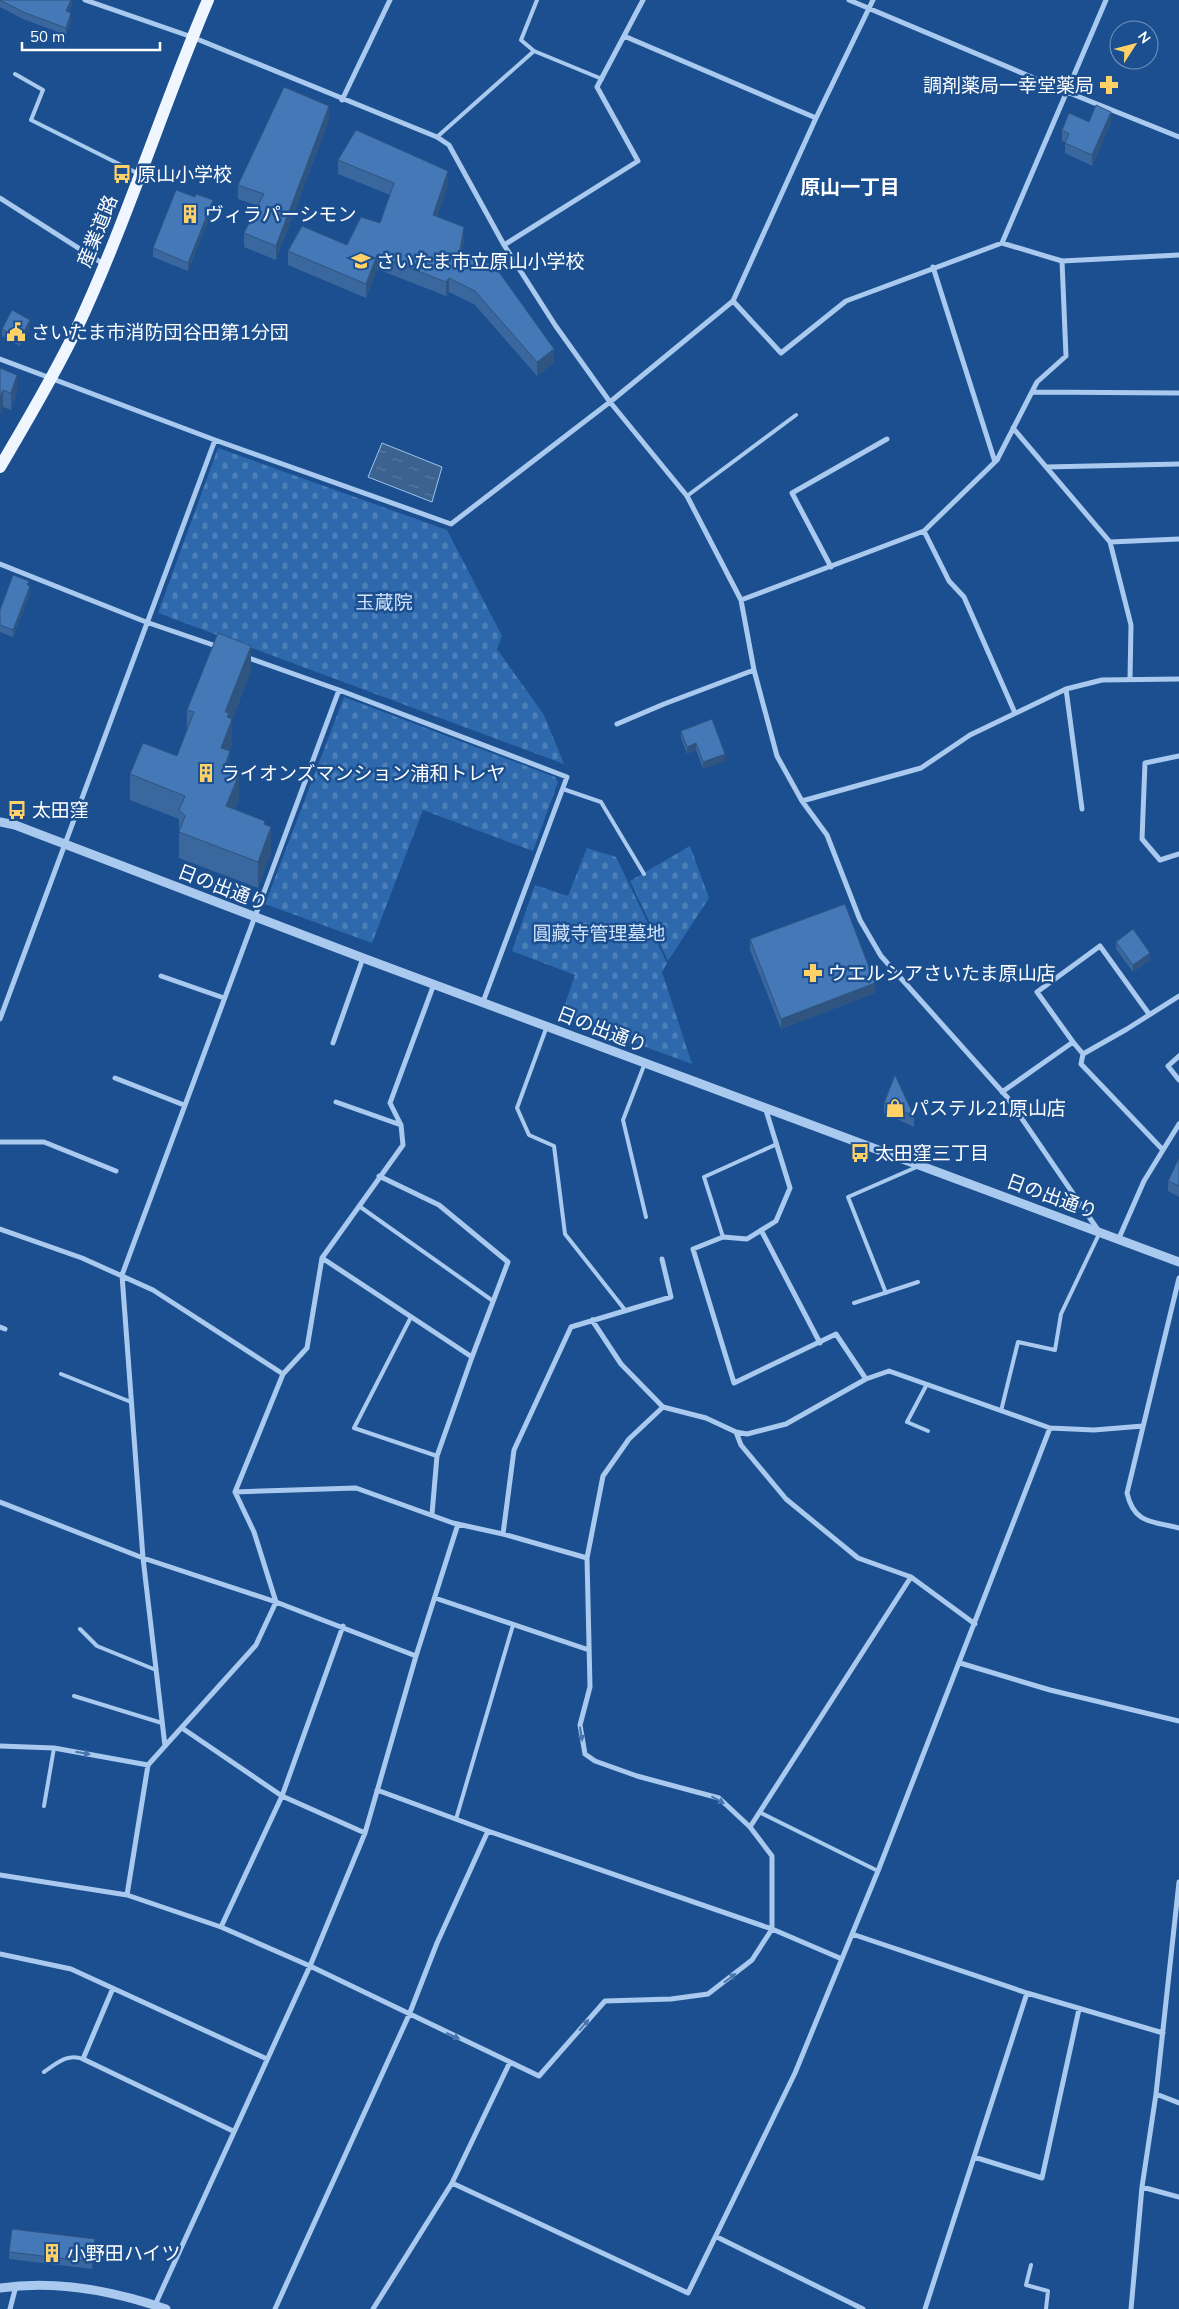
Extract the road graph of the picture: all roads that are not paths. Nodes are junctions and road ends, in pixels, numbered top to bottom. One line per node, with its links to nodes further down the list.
1 (85, 0): 11 (street)
2 (208, 0): 11 (main road, 産業道路)
3 (390, 0): 16 (street)
4 (537, 0): 12 (lane)
5 (643, 0): 10 (street)
6 (849, 0): 9 (street)
7 (873, 0): 9 (street)
8 (1106, 0): 15 (street)
9 (869, 9): 15 (street); 17 (street)
10 (624, 36): 14 (street); 17 (street)
11 (192, 38): 16 (street); 20 (main road, 産業道路)
12 (534, 51): 14 (lane); 18 (lane)
13 (15, 74): 20 (lane)
14 (602, 79): 23 (street)
15 (1067, 92): 19 (street); 22 (street)
16 (342, 100): 18 (street)
17 (816, 118): 28 (street)
18 (437, 137): 23 (street)
19 (1179, 137)
20 (140, 174): 26 (main road, 産業道路)
21 (0, 198): 26 (street)
22 (1002, 243): 25 (street); 27 (street)
23 (504, 245): 33 (street)
24 (1179, 255): 25 (street)
25 (1062, 260): 31 (street)
26 (105, 265): 30 (main road, 産業道路)
27 (933, 267): 28 (street); 38 (street)
28 (733, 301): 33 (street)
29 (0, 359): 30 (street)
30 (52, 378): 37 (street); 40 (main road, 産業道路)
31 (1032, 392): 32 (street); 35 (street)
32 (1179, 394)
33 (610, 402): 37 (street); 42 (street)
34 (796, 415): 42 (lane)
35 (1014, 428): 38 (street); 41 (street)
36 (887, 439): 47 (street)
37 (215, 440): 49 (street)
38 (995, 462): 43 (street)
39 (1179, 464): 41 (street)
40 (0, 467)
41 (1046, 467): 45 (street)
42 (687, 496): 48 (street)
43 (924, 531): 47 (street); 57 (street)
44 (1179, 539): 45 (street)
45 (1110, 542): 53 (street)
46 (0, 564): 49 (street)
47 (831, 567): 48 (street)
48 (741, 600): 52 (street)
49 (146, 622): 50 (street); 66 (street)
50 (229, 651)
51 (238, 654): 56 (street)
52 (754, 670): 58 (street); 61 (street)
53 (1130, 679): 54 (street); 55 (street)
54 (1179, 679)
55 (1066, 689): 57 (street); 62 (street)
56 (339, 690): 60 (street); 69 (street)
57 (1015, 713): 61 (street)
58 (617, 724)
59 (1179, 756): 67 (street)
60 (563, 789): 68 (lane); 75 (street)
61 (802, 801): 86 (street)
62 (1082, 809)
63 (0, 816): 65 (street, 日の出通り)
64 (0, 822): 65 (street, 日の出通り)
65 (15, 825): 66 (street, 日の出通り)
66 (66, 844): 69 (street, 日の出通り); 77 (street)
67 (1179, 854)
68 (644, 874)
69 (254, 917): 70 (street, 日の出通り); 74 (street)
70 (363, 958): 72 (street, 日の出通り); 80 (street)
71 (161, 976): 74 (street)
72 (434, 984): 75 (street, 日の出通り); 91 (street)
73 (1179, 996): 76 (street)
74 (224, 998): 88 (street)
75 (483, 1002): 78 (street, 日の出通り)
76 (1149, 1014): 79 (street); 81 (street)
77 (0, 1019)
78 (547, 1026): 83 (street, 日の出通り); 114 (lane)
79 (1074, 1042): 81 (street); 86 (street)
80 (333, 1043)
81 (1083, 1054): 94 (street)
82 (1179, 1056): 85 (street)
83 (645, 1062): 89 (street, 日の出通り); 99 (lane)
84 (115, 1078): 88 (street)
85 (1179, 1080)
86 (1002, 1092): 102 (street)
87 (336, 1102): 91 (street)
88 (184, 1105): 108 (street)
89 (766, 1107): 93 (street); 95 (street, 日の出通り)
90 (1179, 1124): 94 (street)
91 (401, 1125): 97 (street)
92 (0, 1142): 96 (street)
93 (777, 1144): 101 (street); 103 (lane)
94 (1163, 1150): 104 (street)
95 (922, 1165): 102 (street, 日の出通り); 111 (lane)
96 (116, 1171)
97 (380, 1176): 98 (street); 112 (street)
98 (359, 1206): 105 (street); 112 (lane)
99 (646, 1217)
100 (0, 1229): 108 (street)
101 (761, 1230): 103 (street); 117 (street)
102 (1099, 1231): 104 (street, 日の出通り); 125 (lane)
103 (723, 1237): 117 (street)
104 (1119, 1238): 107 (street, 日の出通り)
105 (322, 1258): 115 (street); 120 (street)
106 (662, 1259): 114 (street)
107 (1179, 1262)
108 (122, 1275): 120 (street); 123 (street)
109 (1179, 1278): 126 (street)
110 (918, 1282): 111 (lane)
111 (886, 1293): 113 (lane)
112 (493, 1301): 118 (street)
113 (854, 1303)
114 (625, 1310): 116 (street)
115 (411, 1317): 118 (street); 130 (lane)
116 (592, 1320): 124 (street); 136 (street)
117 (820, 1343): 121 (street)
118 (472, 1357): 130 (street)
119 (61, 1374): 123 (lane)
120 (283, 1374): 131 (street)
121 (866, 1379): 122 (street); 129 (street)
122 (927, 1384): 125 (street); 128 (lane)
123 (131, 1402): 137 (street)
124 (663, 1407): 129 (street); 138 (street)
125 (1001, 1411): 127 (street)
126 (1142, 1426): 127 (street); 135 (street)
127 (1050, 1428): 142 (street)
128 (928, 1431)
129 (736, 1432): 139 (street)
130 (437, 1456): 133 (street)
131 (235, 1492): 133 (street); 141 (street)
132 (0, 1502): 137 (street)
133 (432, 1514): 134 (street)
134 (458, 1524): 136 (street); 140 (street)
135 (1179, 1528)
136 (503, 1534): 138 (street)
137 (143, 1558): 141 (street); 149 (street)
138 (587, 1558): 146 (street)
139 (911, 1577): 142 (street); 161 (street)
140 (435, 1598): 143 (street); 147 (street)
141 (276, 1602): 144 (street); 153 (street)
142 (975, 1624): 148 (street)
143 (513, 1625): 146 (street); 162 (lane)
144 (343, 1626): 147 (street); 159 (street)
145 (80, 1629): 149 (lane)
146 (589, 1650): 163 (street, one-way to 163)
147 (416, 1656): 158 (street)
148 (960, 1662): 151 (street); 166 (street)
149 (156, 1670): 152 (street)
150 (74, 1696): 152 (lane)
151 (1179, 1721)
152 (162, 1723): 155 (street)
153 (182, 1728): 155 (street); 159 (street)
154 (0, 1746): 156 (street)
155 (165, 1746): 157 (street)
156 (54, 1748): 157 (street, one-way to 157); 160 (lane)
157 (148, 1765): 169 (street)
158 (377, 1790): 162 (street); 165 (street)
159 (282, 1796): 165 (street); 170 (street)
160 (44, 1806)
161 (761, 1813): 163 (street); 166 (lane)
162 (456, 1819): 164 (street)
163 (750, 1826): 171 (street)
164 (488, 1831): 171 (street); 180 (street)
165 (365, 1833): 176 (street)
166 (878, 1871): 172 (street)
167 (0, 1875): 169 (street)
168 (1179, 1882): 173 (street)
169 (127, 1895): 170 (street)
170 (221, 1927): 176 (street)
171 (772, 1929): 175 (street); 184 (street, one-way to 171)
172 (852, 1934): 175 (street); 178 (street)
173 (1176, 1942): 181 (street)
174 (0, 1954): 177 (street)
175 (842, 1959): 193 (street)
176 (310, 1966): 180 (street); 183 (street)
177 (113, 1988): 182 (street); 183 (street)
178 (1027, 1993): 179 (street); 189 (street)
179 (1079, 2010): 181 (street); 189 (street)
180 (409, 2015): 184 (street, one-way to 184); 200 (street)
181 (1163, 2033): 186 (street)
182 (83, 2059): 185 (lane); 188 (street)
183 (267, 2059): 188 (street)
184 (510, 2062): 190 (street)
185 (44, 2072)
186 (1156, 2094): 187 (street); 191 (street)
187 (1179, 2103)
188 (233, 2131): 197 (street)
189 (974, 2157): 203 (street)
190 (452, 2183): 193 (street); 201 (street)
191 (1142, 2187): 192 (street); 205 (street)
192 (1179, 2197)
193 (717, 2237): 202 (street)
194 (1031, 2265): 204 (lane)
195 (16, 2285): 196 (street); 197 (street); 198 (street)
196 (0, 2288)
197 (155, 2305): 199 (street)
198 (10, 2309)
199 (166, 2309)
200 (275, 2309)
201 (373, 2309)
202 (863, 2309)
203 (925, 2309)
204 (1046, 2309)
205 (1131, 2309)

